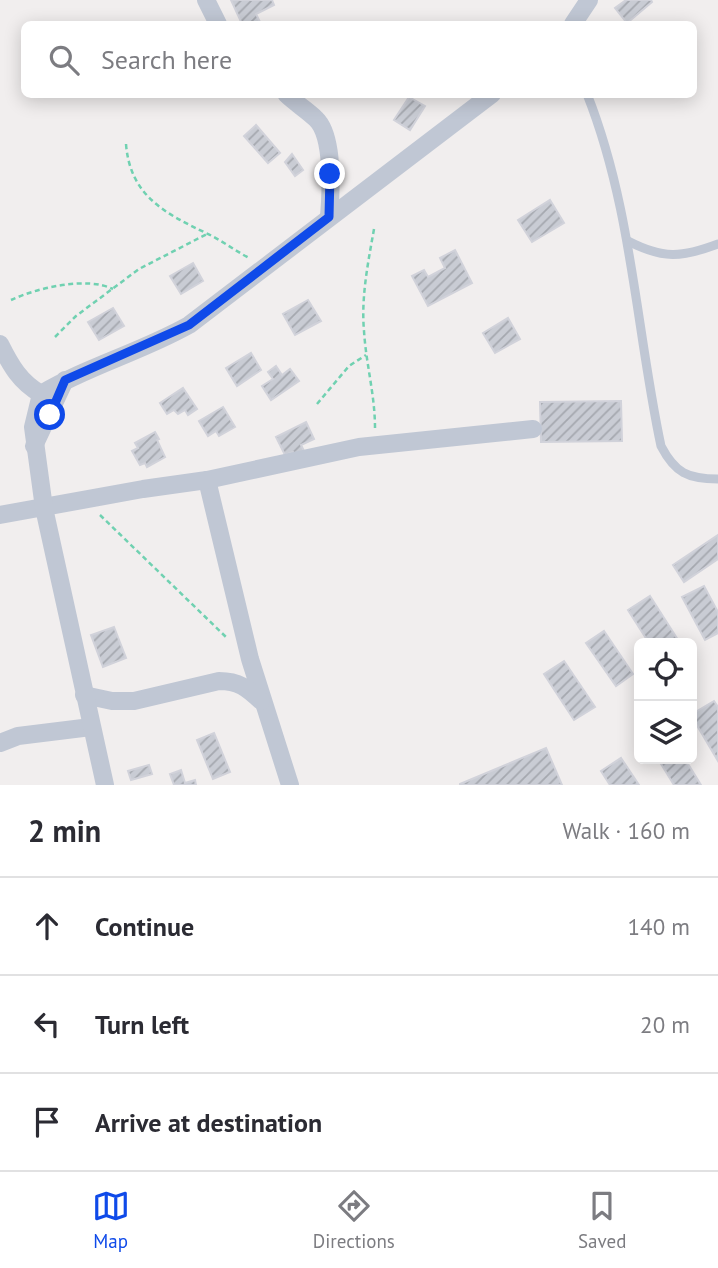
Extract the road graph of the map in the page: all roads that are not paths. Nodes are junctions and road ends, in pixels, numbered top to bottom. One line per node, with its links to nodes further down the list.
1 (206, 0): 3 (street)
2 (589, 0): 4 (street)
3 (216, 21)
4 (575, 21)
5 (291, 98): 8 (street)
6 (487, 98): 8 (street)
7 (588, 98): 9 (lane)
8 (329, 217): 12 (street)
9 (628, 241): 10 (lane); 16 (lane)
10 (718, 244)
11 (0, 344): 13 (street)
12 (65, 380): 13 (street); 15 (street)
13 (41, 394): 15 (street)
14 (533, 429): 17 (street)
15 (34, 446): 18 (street)
16 (718, 479)
17 (207, 480): 18 (street); 21 (street)
18 (44, 508): 19 (street); 20 (street)
19 (0, 515)
20 (84, 695): 21 (street); 22 (street)
21 (264, 704): 25 (street)
22 (91, 727): 23 (street); 24 (street)
23 (0, 743)
24 (105, 785)
25 (290, 785)

